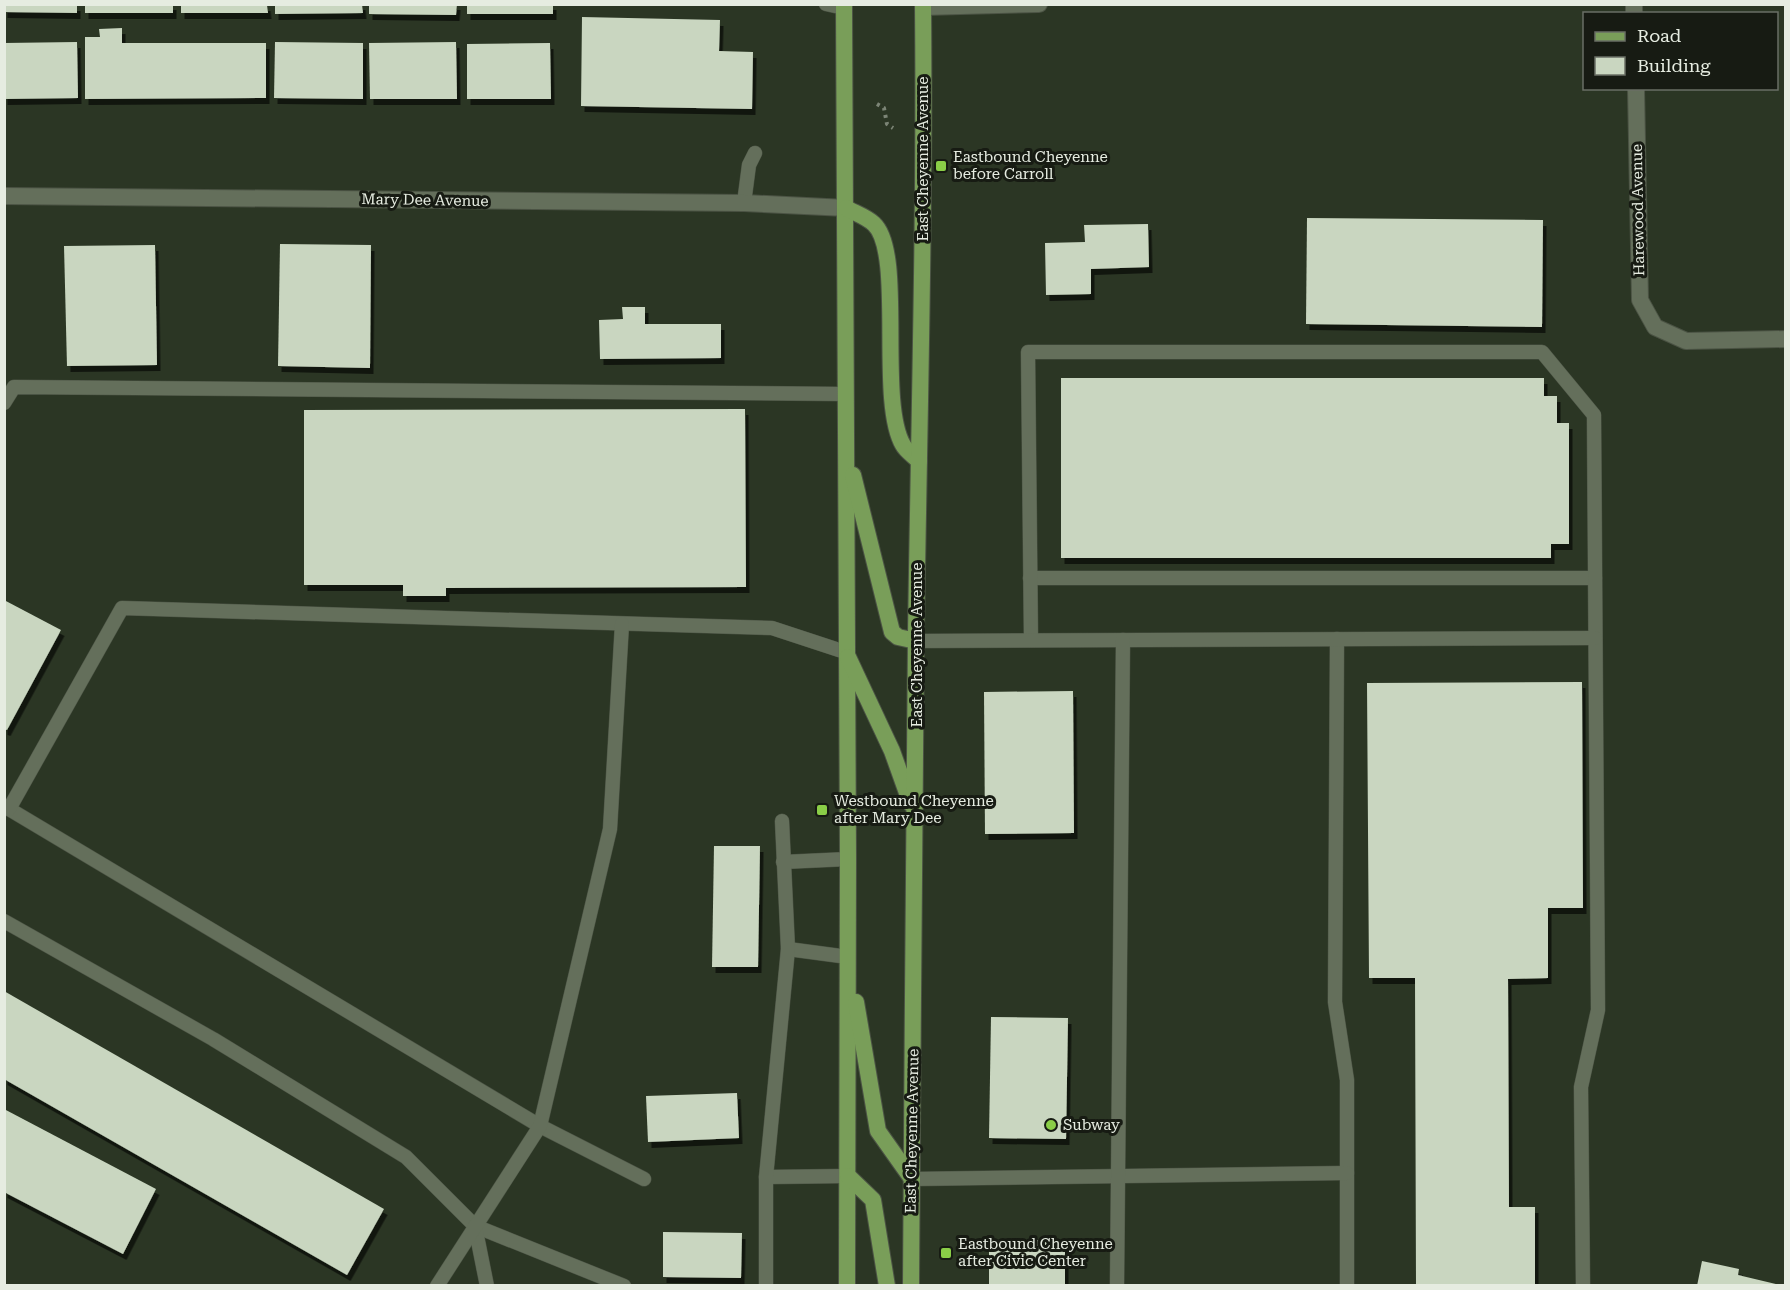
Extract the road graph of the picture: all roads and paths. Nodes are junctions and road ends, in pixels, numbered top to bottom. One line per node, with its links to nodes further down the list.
1 (826, 4): 4 (lane)
2 (1040, 4): 3 (street)
3 (922, 5): 16 (main road, East Cheyenne Avenue)
4 (844, 6): 11 (main road)
5 (1636, 90): 12 (street, Harewood Avenue)
6 (877, 104): 7 (path)
7 (892, 128)
8 (755, 153): 10 (lane)
9 (4, 196): 10 (street, Mary Dee Avenue)
10 (744, 203): 11 (street, Mary Dee Avenue)
11 (846, 208): 13 (main road); 16 (main road)
12 (1785, 339)
13 (846, 394): 14 (lane); 15 (main road)
14 (4, 403)
15 (847, 451): 24 (main road); 25 (main road)
16 (919, 461): 24 (main road, East Cheyenne Avenue)
17 (1030, 578): 18 (lane); 18 (lane); 22 (lane)
18 (1595, 578): 20 (lane)
19 (622, 624): 25 (lane); 26 (lane); 34 (lane)
20 (1595, 638): 21 (lane); 51 (lane)
21 (1337, 639): 23 (lane); 35 (lane)
22 (1031, 640): 23 (lane); 24 (lane)
23 (1123, 640): 36 (lane)
24 (916, 641): 27 (main road, East Cheyenne Avenue)
25 (845, 652): 27 (main road); 29 (main road)
26 (7, 808): 34 (lane)
27 (916, 816): 40 (main road, East Cheyenne Avenue)
28 (782, 821): 30 (lane)
29 (848, 860): 30 (lane); 33 (main road)
30 (783, 862): 32 (lane)
31 (4, 921): 41 (lane)
32 (788, 949): 33 (lane); 38 (lane)
33 (848, 957): 37 (main road); 40 (main road)
34 (540, 1126): 39 (lane); 41 (lane)
35 (1347, 1173): 36 (lane); 50 (lane)
36 (1119, 1174): 40 (lane); 49 (lane)
37 (848, 1176): 38 (lane); 46 (main road); 47 (main road)
38 (766, 1177): 45 (lane)
39 (644, 1179)
40 (912, 1179): 48 (main road, East Cheyenne Avenue)
41 (475, 1226): 42 (lane); 43 (lane); 44 (lane)
42 (437, 1286)
43 (487, 1286)
44 (624, 1286)
45 (766, 1286)
46 (847, 1286)
47 (887, 1286)
48 (911, 1286)
49 (1117, 1286)
50 (1347, 1286)
51 (1583, 1286)

